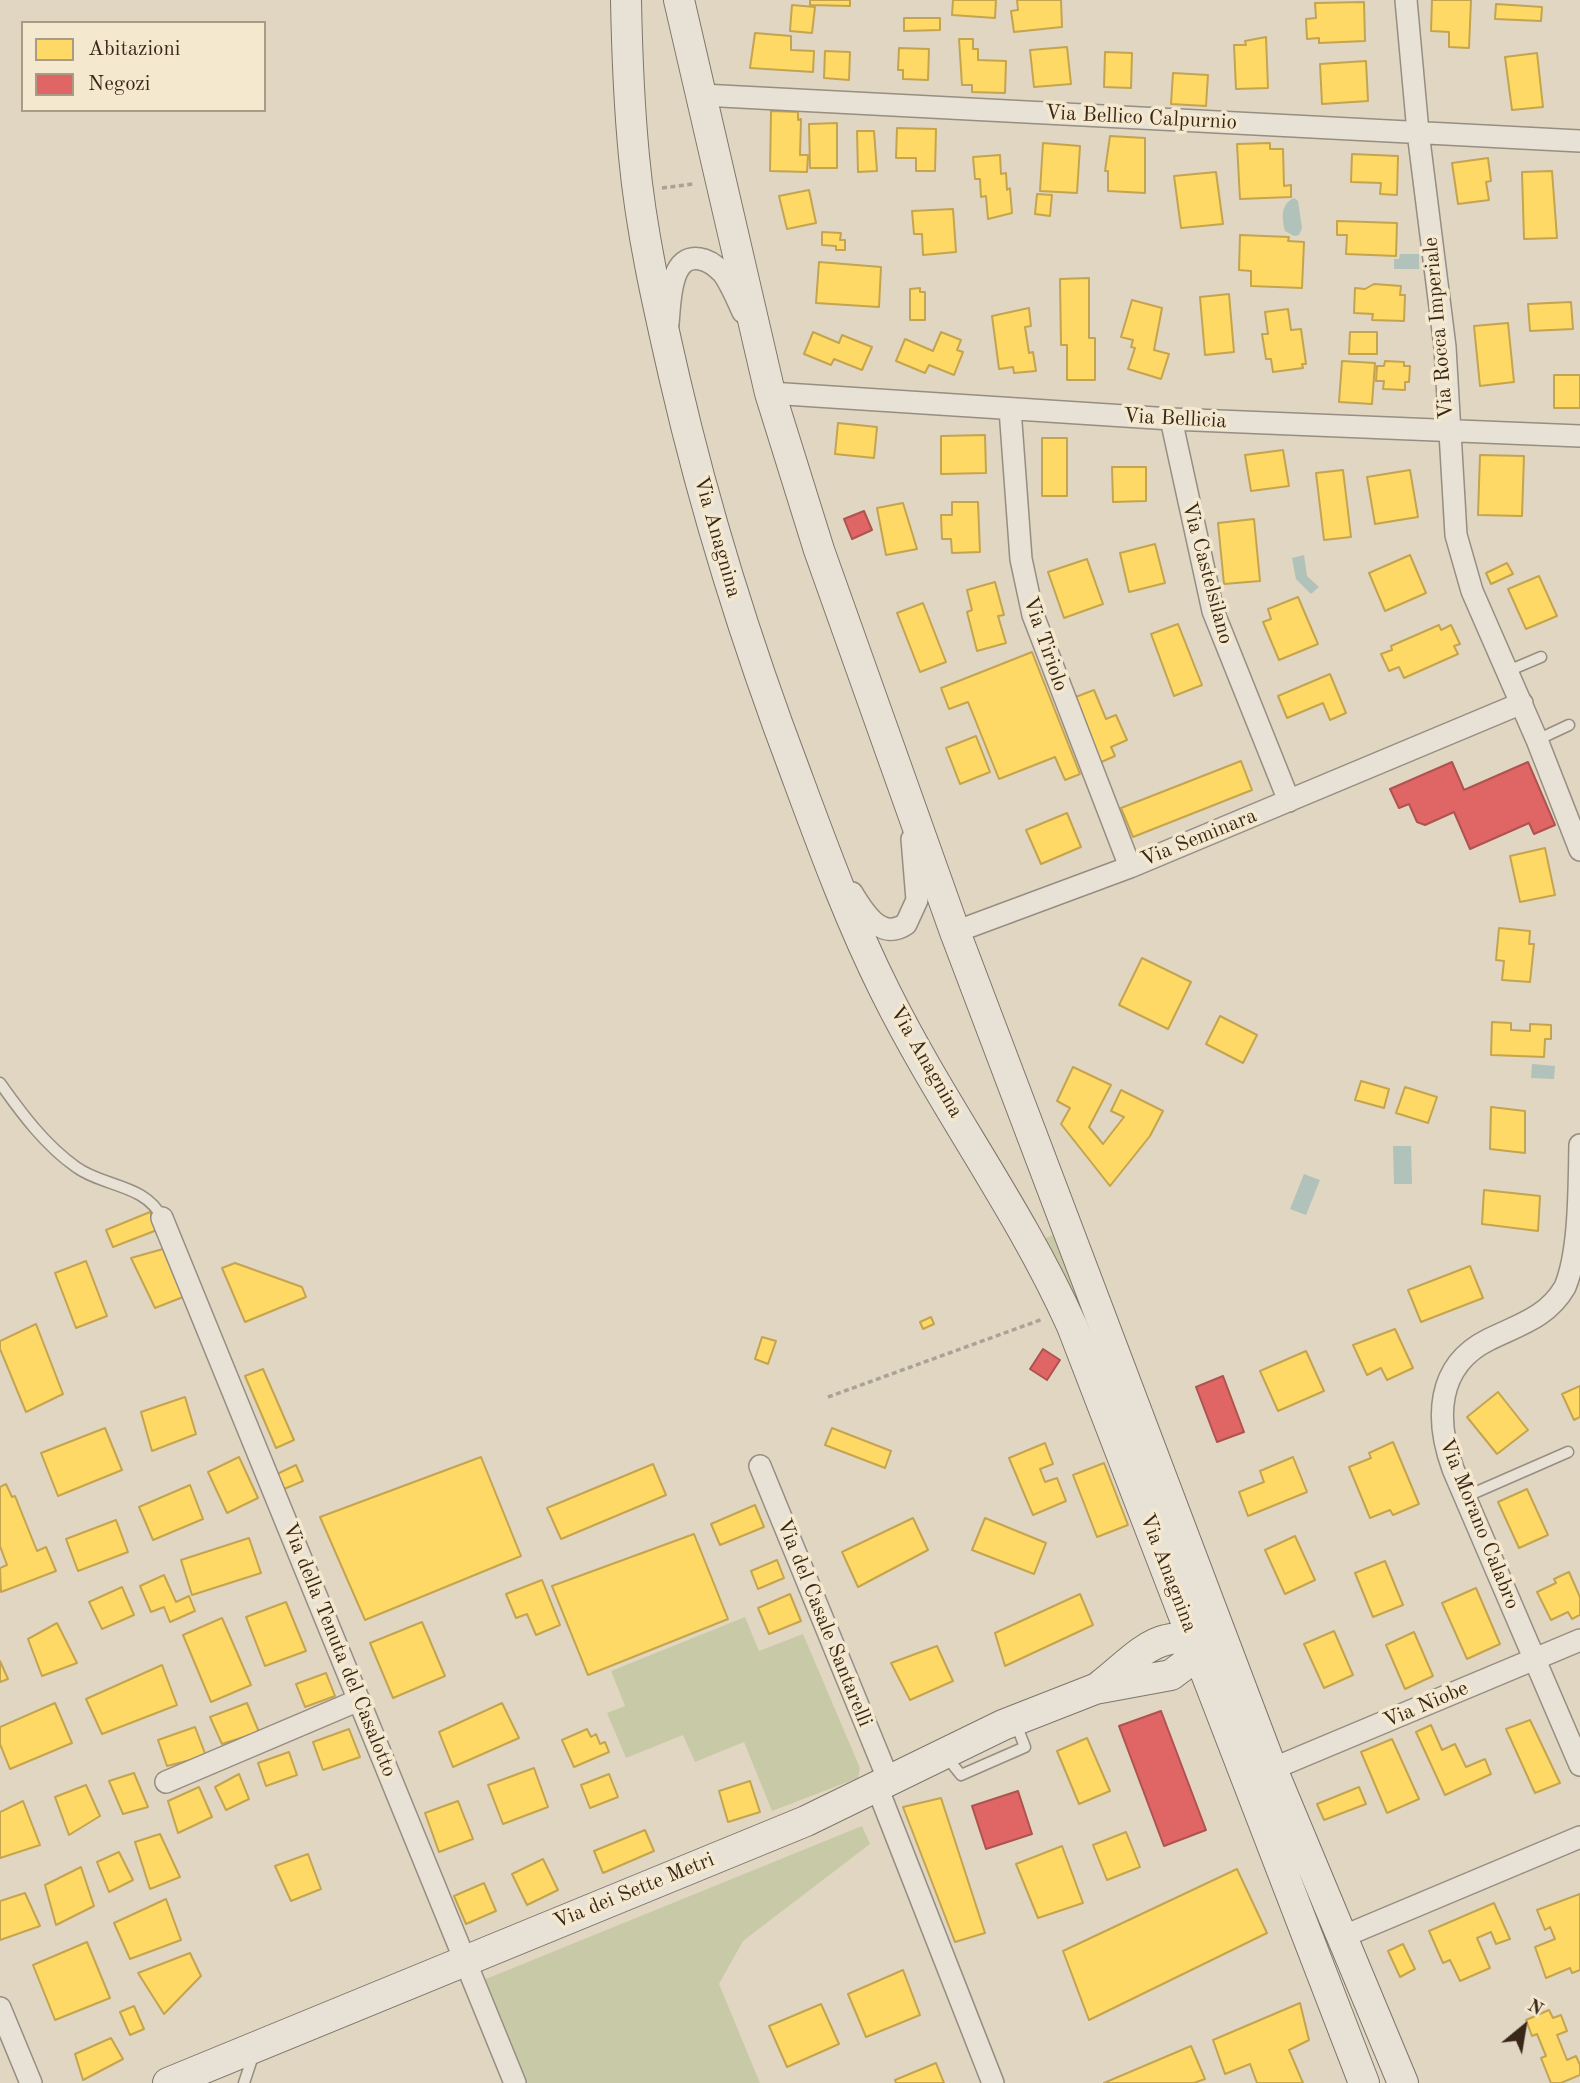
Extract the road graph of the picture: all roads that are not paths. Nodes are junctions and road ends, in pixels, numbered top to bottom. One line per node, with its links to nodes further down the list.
1 (626, 0): 8 (main road, Via Anagnina)
2 (679, 0): 4 (main road, Via Anagnina)
3 (1406, 0): 5 (street, Via Rocca Imperiale)
4 (702, 95): 5 (street, Via Bellico Calpurnio); 7 (main road, Via Anagnina)
5 (1418, 132): 6 (street, Via Bellico Calpurnio); 12 (street, Via Rocca Imperiale)
6 (1580, 141)
7 (758, 342): 8 (street); 9 (main road, Via Anagnina)
8 (667, 345): 19 (main road, Via Anagnina)
9 (770, 393): 10 (street, Via Bellicia); 21 (main road, Via Anagnina)
10 (1010, 409): 11 (street, Via Bellicia); 23 (street, Via Tiriolo)
11 (1171, 419): 12 (street, Via Bellicia); 20 (street, Via Castelsilano)
12 (1448, 430): 13 (street, Via Bellicia); 15 (street, Via Rocca Imperiale)
13 (1580, 436)
14 (1541, 657): 15 (lane)
15 (1508, 671): 16 (street, Via Rocca Imperiale)
16 (1522, 704): 18 (street, Via Rocca Imperiale); 20 (street, Via Seminara)
17 (1569, 725): 18 (lane)
18 (1537, 740): 22 (street, Via Rocca Imperiale)
19 (806, 801): 21 (street); 31 (main road, Via Anagnina)
20 (1289, 801): 23 (street, Via Seminara)
21 (910, 803): 24 (main road, Via Anagnina)
22 (1580, 850)
23 (1130, 867): 24 (street, Via Seminara)
24 (955, 932): 31 (main road, Via Anagnina)
25 (0, 1083): 27 (lane)
26 (1580, 1146): 30 (street, Via Morano Calabro)
27 (162, 1218): 34 (street, Via della Tenuta del Casalotto)
28 (1568, 1452): 30 (lane)
29 (760, 1466): 38 (street, Via del Casale Santarelli)
30 (1465, 1497): 33 (street, Via Morano Calabro)
31 (1207, 1635): 36 (main road, Via Anagnina); 38 (main road, Via dei Sette Metri); 49 (main road, Via Anagnina)
32 (1580, 1640): 33 (street, Via Niobe)
33 (1534, 1659): 35 (street, Via Morano Calabro); 36 (street, Via Niobe)
34 (359, 1700): 37 (street); 41 (street, Via della Tenuta del Casalotto)
35 (1580, 1765)
36 (1272, 1769): 40 (main road, Via Anagnina)
37 (166, 1782)
38 (883, 1784): 41 (main road, Via dei Sette Metri); 48 (street, Via del Casale Santarelli)
39 (1580, 1837): 40 (street)
40 (1342, 1937): 50 (main road, Via Anagnina)
41 (465, 1959): 43 (main road, Via dei Sette Metri); 47 (street, Via della Tenuta del Casalotto)
42 (0, 2008): 44 (street)
43 (257, 2046): 45 (main road, Via dei Sette Metri); 46 (lane)
44 (31, 2083)
45 (168, 2083)
46 (244, 2083)
47 (515, 2083)
48 (993, 2083)
49 (1364, 2083)
50 (1403, 2083)

